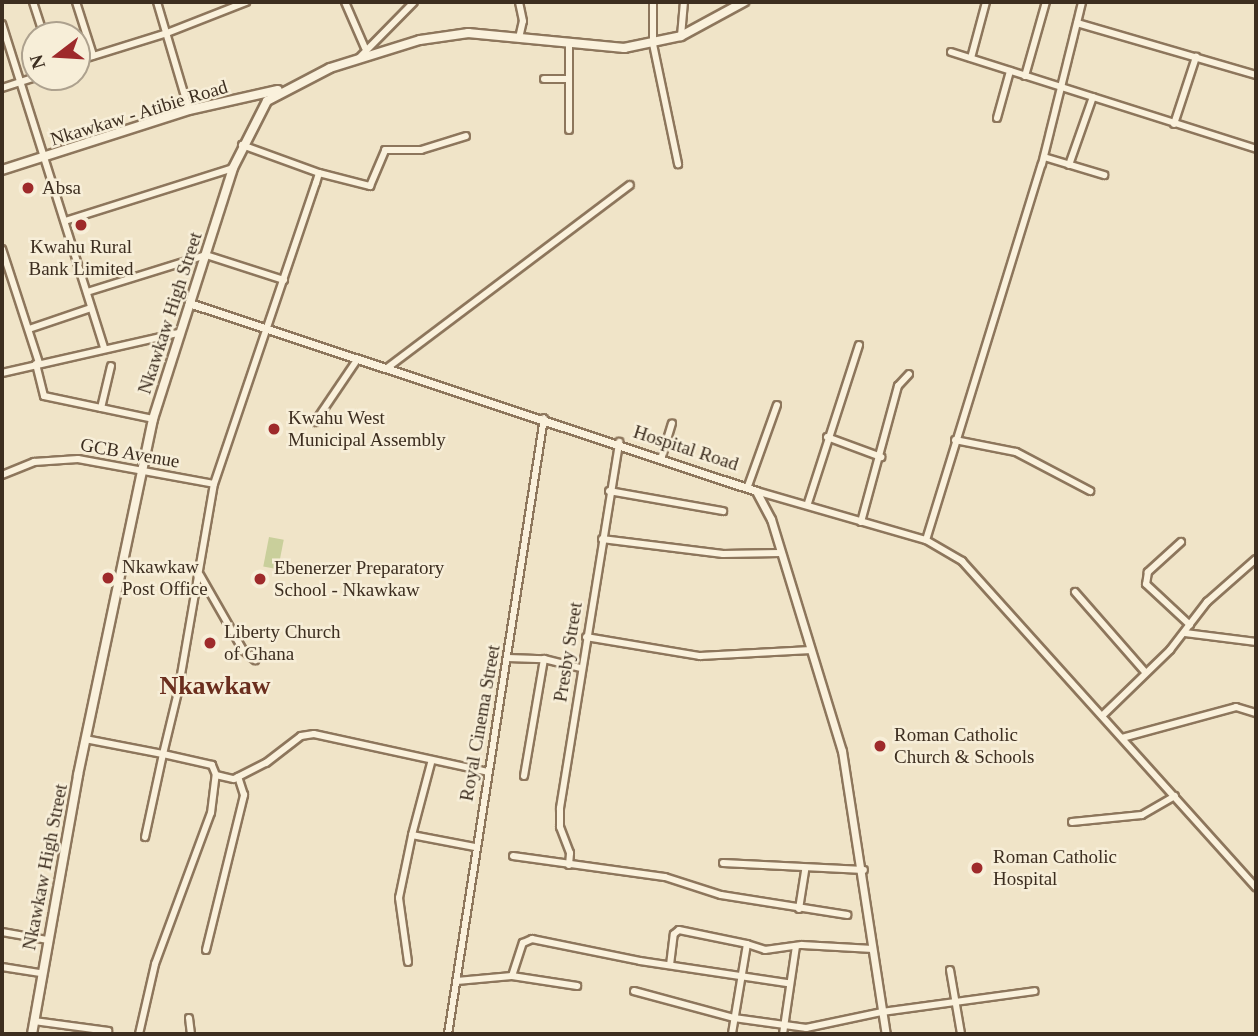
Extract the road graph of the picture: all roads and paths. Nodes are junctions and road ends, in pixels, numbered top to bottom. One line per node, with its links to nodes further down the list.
1 (33, 2): 14 (street)
2 (76, 2): 24 (street)
3 (157, 2): 17 (street)
4 (246, 2): 17 (street)
5 (345, 2): 22 (street)
6 (414, 2): 22 (street)
7 (519, 2): 19 (street)
8 (653, 2): 20 (street)
9 (684, 2): 18 (street)
10 (744, 2): 18 (main road, Nkawkaw High Street)
11 (986, 2): 27 (street)
12 (1046, 2): 29 (street)
13 (1082, 2): 15 (street)
14 (39, 21)
15 (1077, 23): 25 (street); 34 (street)
16 (2, 24): 33 (street)
17 (167, 33): 24 (street); 38 (street)
18 (681, 36): 20 (main road, Nkawkaw High Street)
19 (519, 38): 21 (main road, Nkawkaw High Street); 26 (main road, Nkawkaw High Street)
20 (653, 44): 21 (main road, Nkawkaw High Street); 47 (street)
21 (569, 45): 32 (street)
22 (365, 48): 26 (street)
23 (951, 52): 27 (street)
24 (93, 55)
25 (1196, 57): 30 (street); 40 (street)
26 (359, 58): 36 (main road, Nkawkaw High Street)
27 (971, 58): 28 (street)
28 (1010, 71): 29 (street); 39 (street)
29 (1025, 75): 34 (street)
30 (1256, 75)
31 (544, 79): 32 (street)
32 (569, 79): 41 (street)
33 (20, 83): 35 (street); 46 (street)
34 (1060, 86): 37 (street); 45 (street)
35 (2, 88)
36 (286, 88): 38 (main road, Nkawkaw - Atibie Road); 43 (main road, Nkawkaw High Street)
37 (1093, 97): 40 (street); 48 (street)
38 (189, 110): 46 (main road, Nkawkaw - Atibie Road)
39 (997, 118)
40 (1174, 124): 44 (street)
41 (569, 130)
42 (466, 136): 51 (street)
43 (242, 145): 49 (main road, Nkawkaw High Street); 51 (street)
44 (1256, 149)
45 (1044, 157): 48 (street); 79 (street)
46 (43, 158): 50 (main road, Nkawkaw - Atibie Road); 54 (street)
47 (678, 164)
48 (1069, 165): 52 (street)
49 (233, 168): 54 (street); 56 (main road, Nkawkaw High Street)
50 (2, 170)
51 (319, 173): 57 (street)
52 (1104, 175)
53 (630, 185): 69 (street)
54 (65, 221): 58 (street)
55 (2, 249): 62 (street)
56 (206, 255): 57 (street); 58 (street); 59 (main road, Nkawkaw High Street)
57 (284, 280): 61 (street)
58 (87, 292): 60 (street)
59 (189, 303): 61 (street, Hospital Road); 63 (main road, Nkawkaw High Street)
60 (91, 308): 62 (street); 65 (street)
61 (269, 328): 66 (street, Hospital Road); 85 (street)
62 (29, 329): 67 (street)
63 (177, 333): 65 (street); 75 (main road, Nkawkaw High Street)
64 (859, 345): 78 (street)
65 (104, 348): 67 (street)
66 (357, 360): 69 (street, Hospital Road); 76 (street)
67 (38, 364): 70 (street); 73 (street)
68 (111, 366): 73 (street)
69 (387, 368): 74 (street, Hospital Road)
70 (2, 373)
71 (909, 373): 82 (street)
72 (777, 405): 86 (street)
73 (101, 408): 75 (street)
74 (544, 418): 80 (street, Hospital Road); 105 (street, Royal Cinema Street)
75 (153, 419): 83 (main road, Nkawkaw High Street)
76 (315, 422)
77 (671, 423): 81 (street)
78 (827, 437): 82 (street); 90 (street)
79 (955, 440): 89 (street); 94 (street)
80 (619, 442): 81 (street, Hospital Road); 87 (street, Presby Street)
81 (662, 456): 86 (street, Hospital Road)
82 (881, 457): 92 (street)
83 (141, 470): 84 (street, GCB Avenue); 85 (street, GCB Avenue); 113 (main road, Nkawkaw High Street)
84 (2, 475)
85 (214, 484): 98 (street)
86 (748, 486): 88 (street, Hospital Road)
87 (609, 491): 91 (street); 93 (street, Presby Street)
88 (757, 491): 90 (street); 96 (street, Hospital Road)
89 (1090, 491)
90 (808, 503): 92 (street)
91 (723, 511)
92 (861, 522): 94 (street)
93 (602, 539): 96 (street); 102 (street, Presby Street)
94 (926, 540): 111 (street)
95 (1181, 542): 100 (street)
96 (780, 553): 104 (street, Hospital Road)
97 (1256, 559): 100 (street)
98 (200, 575): 107 (street); 114 (street)
99 (1075, 592): 109 (street)
100 (1190, 625): 101 (street)
101 (1185, 633): 103 (street); 109 (street)
102 (586, 637): 104 (street); 108 (street, Presby Street)
103 (1256, 642)
104 (811, 650): 129 (street, Hospital Road)
105 (508, 658): 106 (street); 116 (street, Royal Cinema Street)
106 (544, 659): 108 (street); 118 (street)
107 (255, 660)
108 (579, 668): 127 (street, Presby Street)
109 (1145, 672): 111 (street)
110 (1256, 713): 112 (street)
111 (1102, 716): 112 (street)
112 (1122, 738): 120 (street)
113 (85, 739): 114 (street); 134 (main road, Nkawkaw High Street)
114 (163, 754): 117 (street); 123 (street)
115 (431, 763): 116 (street); 119 (street); 122 (street)
116 (488, 772): 124 (street, Royal Cinema Street)
117 (216, 775): 119 (street); 159 (street)
118 (524, 776)
119 (238, 777): 138 (street)
120 (1175, 796): 121 (street); 130 (street)
121 (1072, 822)
122 (412, 835): 124 (street); 139 (street)
123 (145, 836)
124 (475, 847): 146 (street, Royal Cinema Street)
125 (513, 856): 127 (street)
126 (723, 863): 128 (street)
127 (569, 865): 131 (street)
128 (804, 870): 129 (street); 131 (street)
129 (863, 870): 137 (street, Hospital Road)
130 (1256, 887)
131 (799, 909): 132 (street)
132 (848, 915)
133 (2, 932): 134 (street)
134 (48, 940): 143 (main road, Nkawkaw High Street)
135 (747, 944): 136 (street); 140 (street); 145 (street)
136 (796, 946): 137 (street); 147 (street)
137 (873, 949): 152 (street, Hospital Road)
138 (206, 950)
139 (408, 962)
140 (670, 965): 144 (street); 145 (street)
141 (2, 967): 143 (street)
142 (950, 970): 151 (street)
143 (41, 974): 155 (main road, Nkawkaw High Street)
144 (512, 976): 146 (street); 148 (street)
145 (742, 976): 147 (street); 154 (street)
146 (457, 981): 161 (street, Royal Cinema Street)
147 (788, 983): 156 (street)
148 (577, 986)
149 (634, 991): 154 (street)
150 (1035, 991): 151 (street)
151 (957, 1000): 152 (street); 165 (street)
152 (882, 1012): 156 (street); 164 (street, Hospital Road)
153 (189, 1018): 160 (street)
154 (734, 1018): 156 (street); 162 (street)
155 (34, 1021): 157 (street); 158 (main road, Nkawkaw High Street)
156 (784, 1025): 163 (street)
157 (108, 1031)
158 (32, 1034)
159 (139, 1034)
160 (191, 1034)
161 (448, 1034)
162 (732, 1034)
163 (783, 1034)
164 (886, 1034)
165 (961, 1034)

